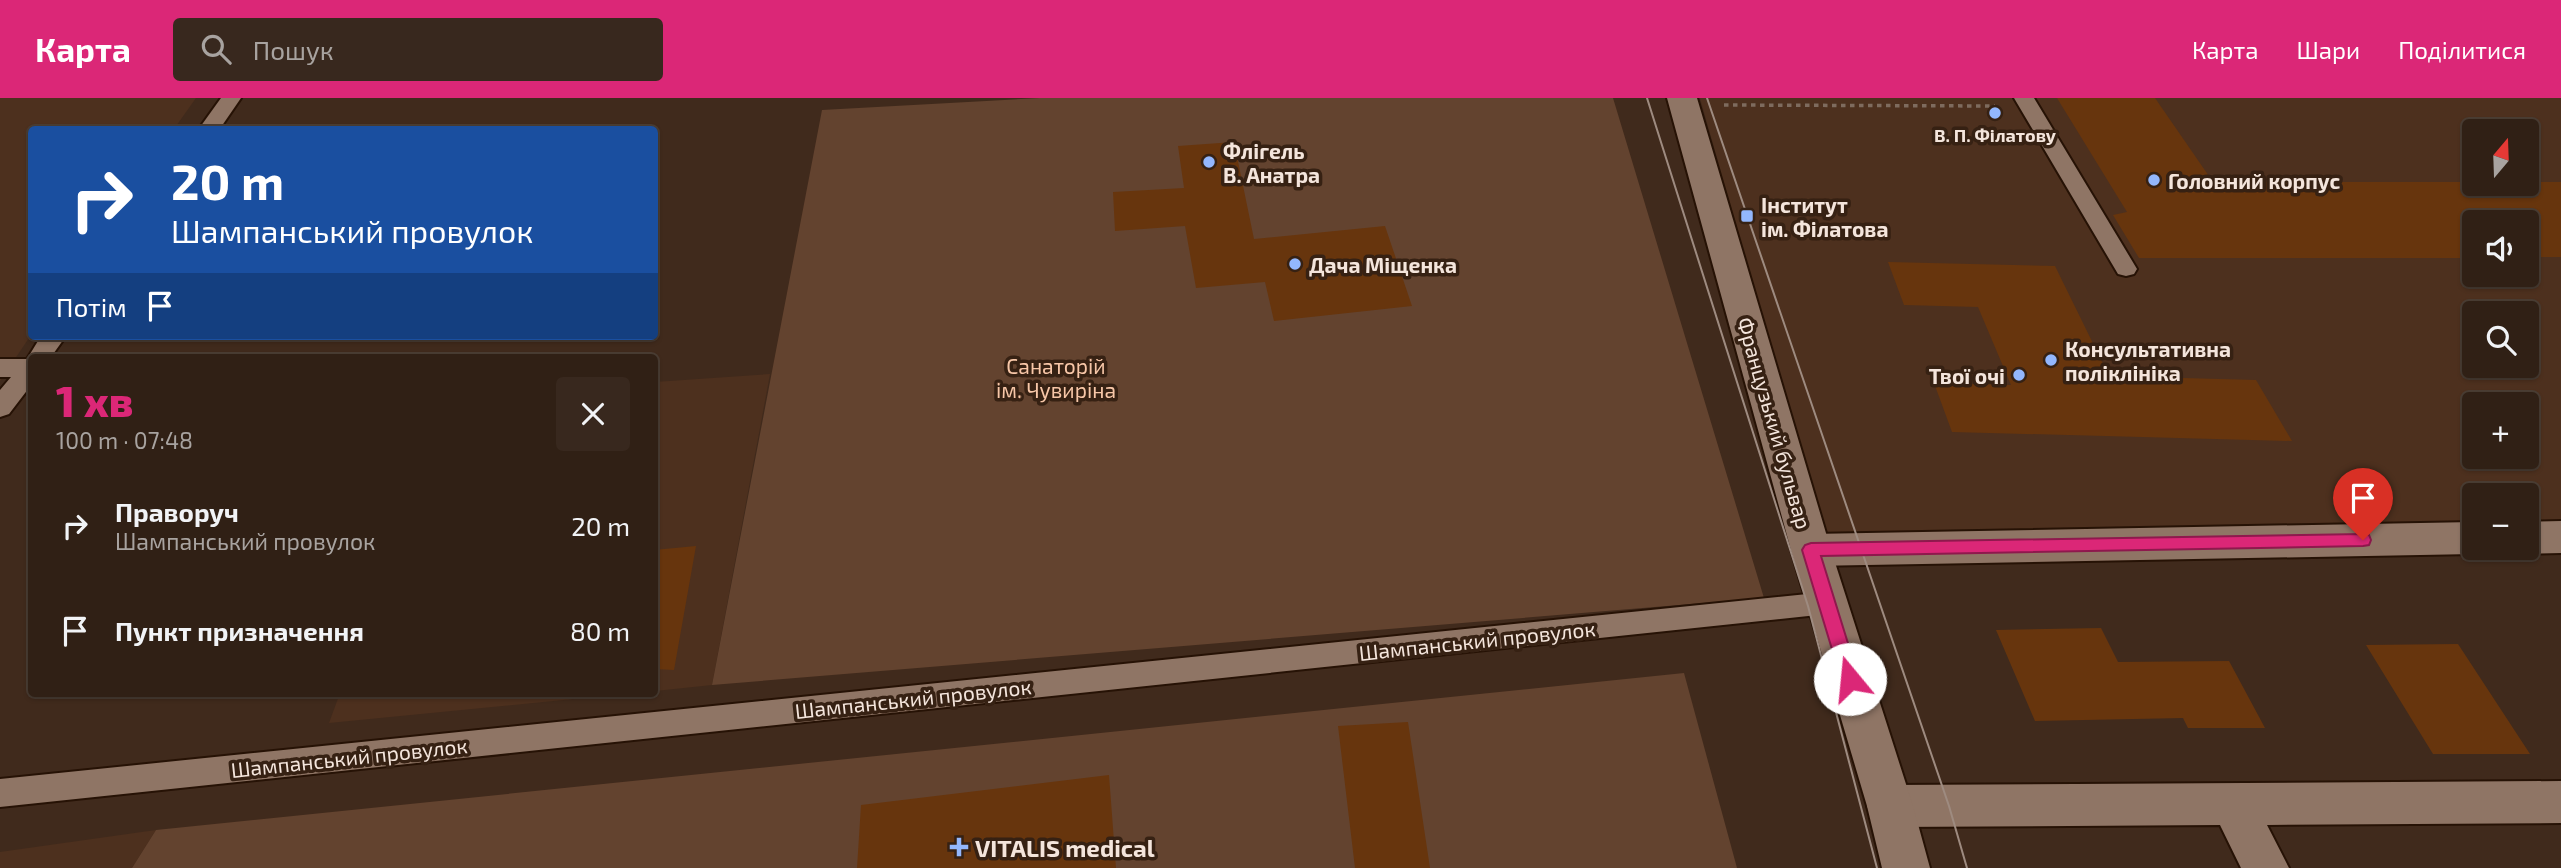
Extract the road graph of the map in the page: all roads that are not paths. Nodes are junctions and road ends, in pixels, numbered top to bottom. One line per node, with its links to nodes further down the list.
1 (231, 98): 4 (lane)
2 (1683, 101): 13 (street, Французький бульвар)
3 (2027, 102): 5 (lane)
4 (211, 126)
5 (2126, 269)
6 (28, 365): 7 (lane)
7 (0, 368)
8 (28, 371): 9 (lane)
9 (0, 408)
10 (2561, 537): 12 (street)
11 (2462, 538): 13 (street)
12 (2539, 538)
13 (1811, 550): 14 (street, Французький бульвар)
14 (1827, 603): 15 (lane, Шампанський провулок); 18 (street, Французький бульвар)
15 (0, 793)
16 (2561, 802): 17 (street)
17 (2233, 804): 18 (street); 20 (street)
18 (1890, 806): 19 (street, Французький бульвар)
19 (1906, 868)
20 (2265, 868)

